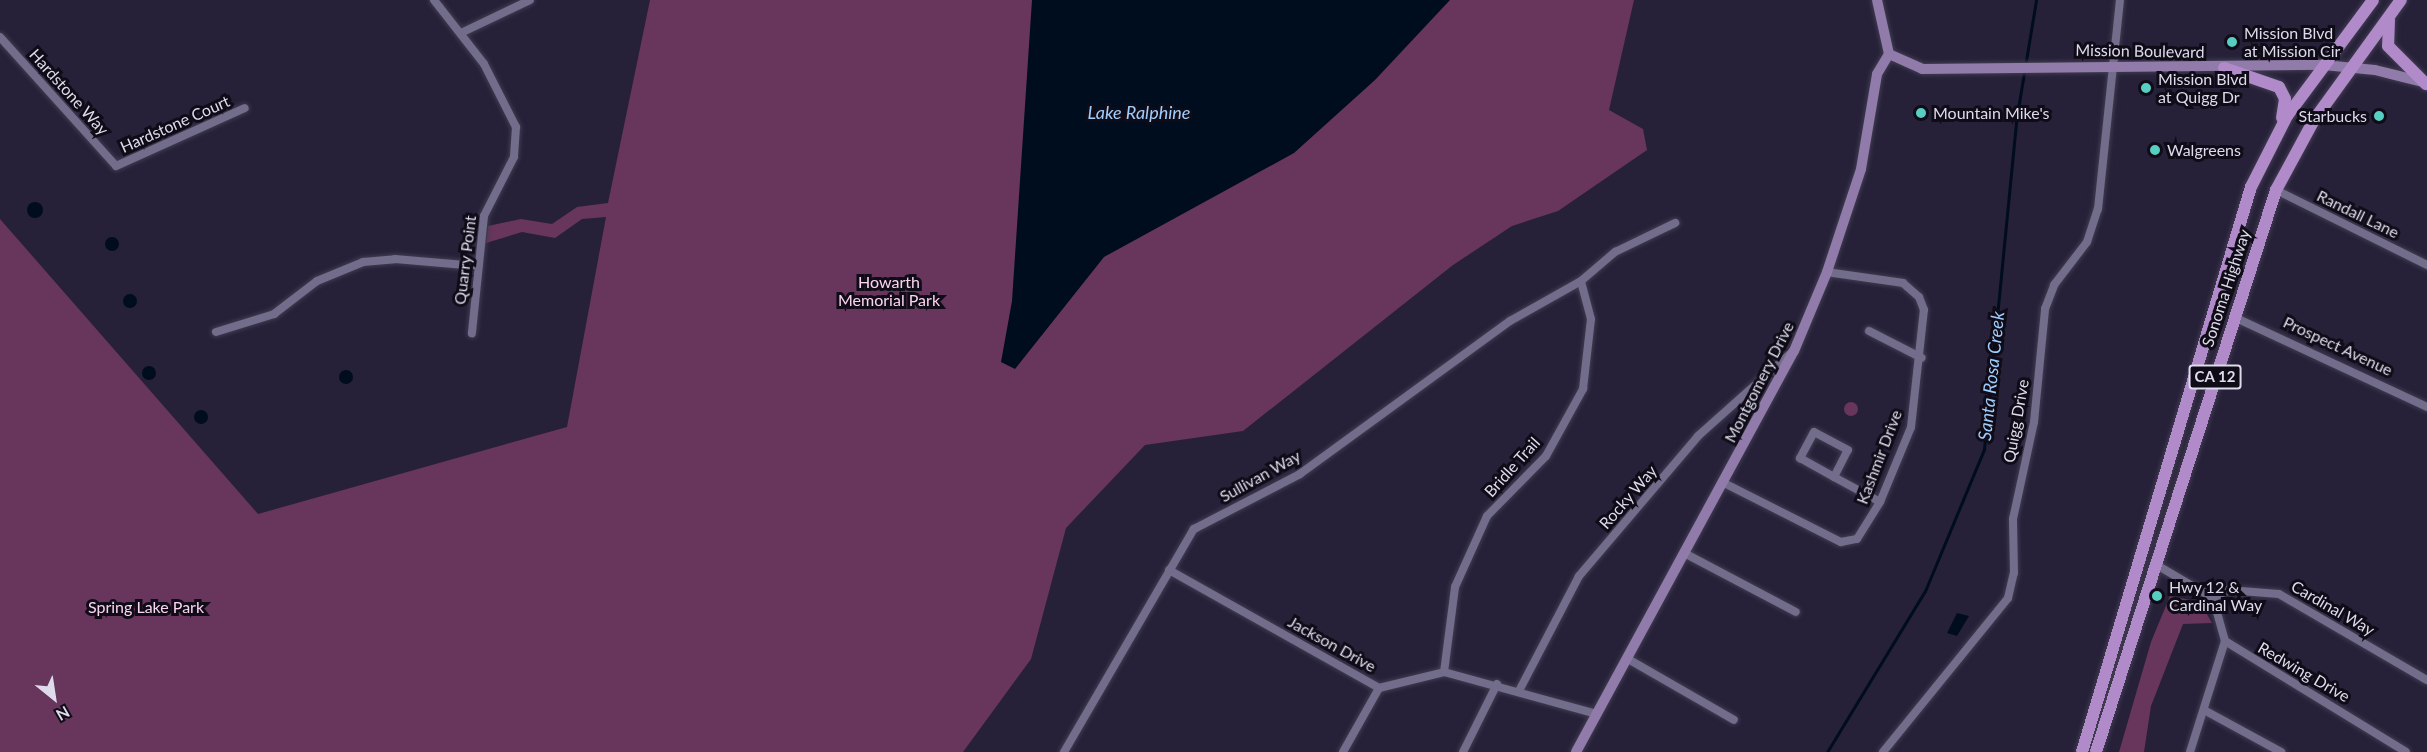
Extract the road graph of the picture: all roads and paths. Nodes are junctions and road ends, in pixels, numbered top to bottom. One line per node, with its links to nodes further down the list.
1 (434, 0): 8 (street, Quarry Point)
2 (530, 0): 8 (street)
3 (1878, 0): 10 (street)
4 (2120, 0): 12 (street, Quigg Drive)
5 (2373, 0): 11 (main road, Sonoma Highway / CA 12)
6 (2401, 0): 7 (main road, Sonoma Highway / CA 12)
7 (2389, 19): 13 (main road, Sonoma Highway / CA 12); 15 (main road)
8 (463, 32): 22 (street, Quarry Point)
9 (0, 37): 18 (street, Hardstone Way)
10 (1889, 54): 12 (street, Mission Boulevard); 23 (street, Montgomery Drive)
11 (2324, 65): 13 (street, Mission Boulevard); 14 (street, Mission Boulevard); 17 (main road, Sonoma Highway / CA 12)
12 (2116, 66): 14 (street, Mission Boulevard); 55 (street, Quigg Drive)
13 (2352, 67): 15 (street, Mission Boulevard); 19 (main road, Sonoma Highway / CA 12)
14 (2224, 68): 17 (main road)
15 (2427, 84)
16 (245, 108): 18 (street, Hardstone Court)
17 (2278, 130): 36 (main road, Sonoma Highway / CA 12)
18 (116, 166)
19 (2276, 190): 21 (street, Randall Lane); 25 (main road, Sonoma Highway / CA 12)
20 (1675, 223): 24 (street, Sullivan Way)
21 (2427, 265)
22 (477, 266): 26 (street); 28 (street, Quarry Point)
23 (1827, 272): 29 (street, Montgomery Drive); 30 (street, Kashmir Drive)
24 (1581, 281): 38 (street, Sullivan Way); 43 (street, Bridle Trail)
25 (2234, 317): 31 (street, Prospect Avenue); 37 (main road, Sonoma Highway / CA 12)
26 (216, 332)
27 (1869, 332): 30 (street)
28 (472, 333)
29 (1794, 351): 33 (street, Montgomery Drive); 47 (street, Rocky Way)
30 (1922, 358): 34 (street, Kashmir Drive)
31 (2427, 407)
32 (1834, 477): 32 (street); 34 (street)
33 (1724, 483): 34 (street, Kashmir Drive); 35 (street, Montgomery Drive)
34 (1880, 501)
35 (1686, 554): 40 (street); 42 (street, Montgomery Drive)
36 (2137, 559): 37 (main road); 56 (main road, Sonoma Highway / CA 12)
37 (2155, 564): 39 (street); 57 (main road, Sonoma Highway / CA 12)
38 (1169, 570): 46 (street, Jackson Drive); 51 (street, Sullivan Way)
39 (2213, 598): 41 (street); 44 (street, Cardinal Way)
40 (1796, 612)
41 (2225, 641): 48 (street); 60 (street, Redwing Drive)
42 (1628, 659): 49 (street, Montgomery Drive); 50 (street)
43 (1444, 672): 45 (street, Jackson Drive); 46 (street, Jackson Drive)
44 (2427, 680)
45 (1497, 684): 47 (street, Jackson Drive); 53 (street)
46 (1379, 688): 52 (street)
47 (1520, 689): 49 (street, Jackson Drive)
48 (2204, 710): 58 (street); 59 (street)
49 (1596, 714): 54 (street, Montgomery Drive)
50 (1734, 720)
51 (1064, 752)
52 (1343, 752)
53 (1463, 752)
54 (1576, 752)
55 (1883, 752)
56 (2082, 752)
57 (2096, 752)
58 (2190, 752)
59 (2282, 752)
60 (2406, 752)

